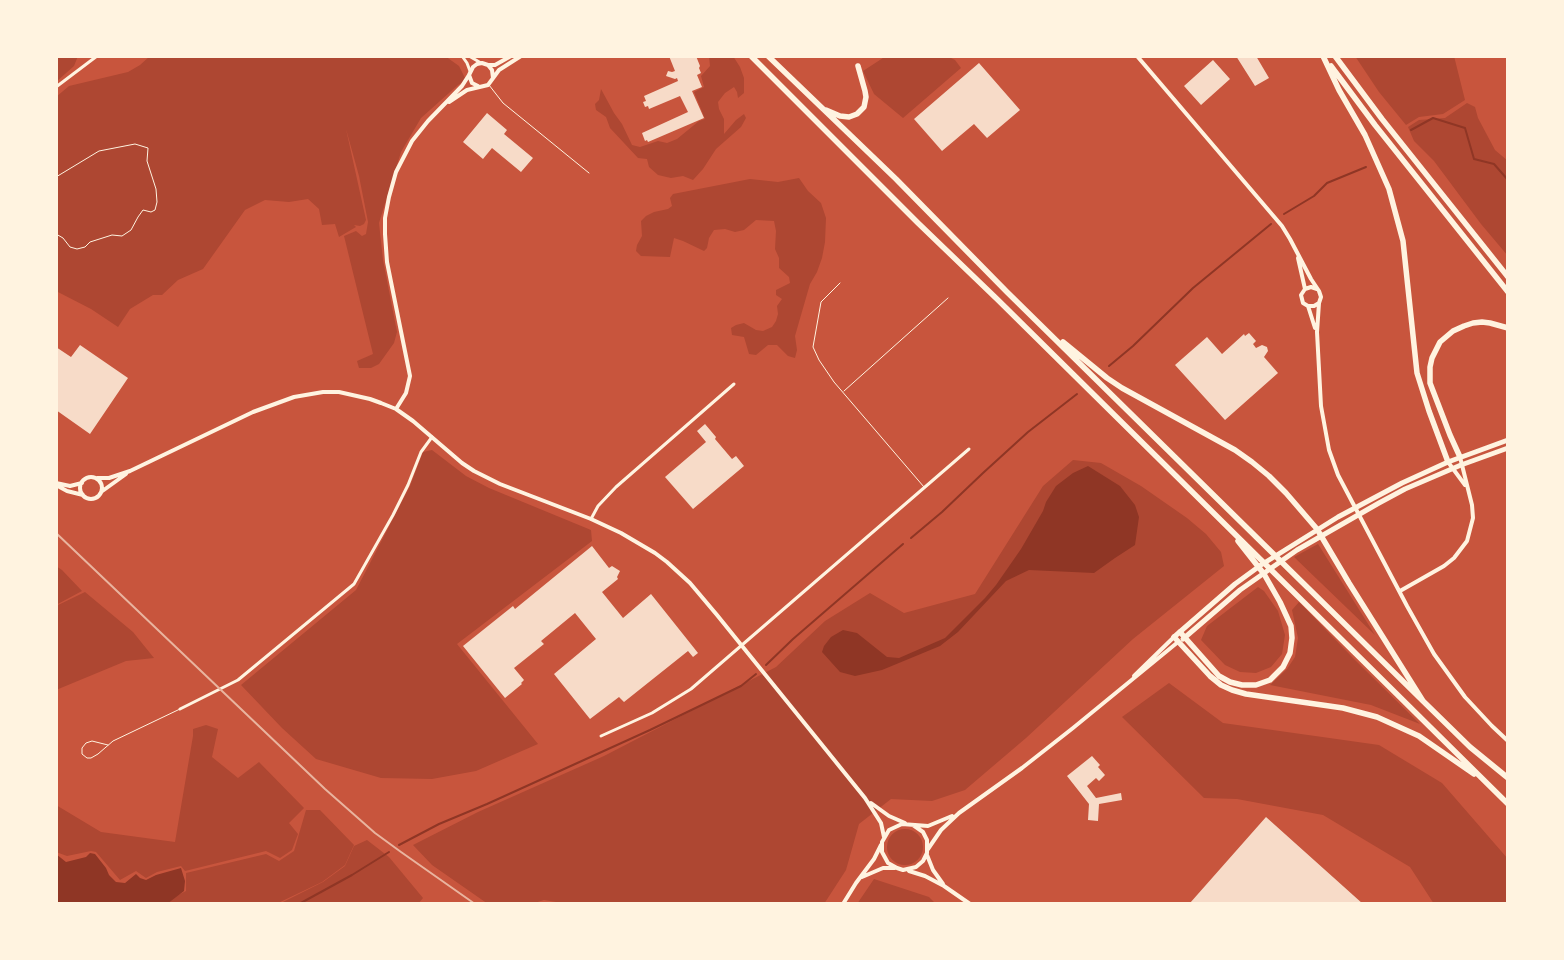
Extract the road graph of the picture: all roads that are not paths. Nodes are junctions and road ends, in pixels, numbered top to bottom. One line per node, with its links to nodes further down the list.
1 (96, 56): 17 (street)
2 (462, 56): 14 (street)
3 (469, 56): 11 (street)
4 (511, 56): 12 (street)
5 (521, 56): 15 (street)
6 (752, 56): 53 (highway)
7 (768, 56): 20 (highway)
8 (1136, 56): 22 (street)
9 (1323, 56): 27 (highway); 42 (highway)
10 (1335, 56): 23 (highway)
11 (482, 63): 12 (street); 14 (street)
12 (488, 65): 15 (street)
13 (858, 66): 20 (highway)
14 (470, 73): 18 (street); 19 (street)
15 (493, 78): 16 (street)
16 (488, 85): 18 (street); 21 (lane)
17 (56, 87)
18 (478, 87): 19 (street)
19 (443, 106): 36 (street)
20 (820, 107): 31 (highway)
21 (589, 173)
22 (1296, 251): 25 (street); 26 (street)
23 (1508, 277)
24 (840, 283): 35 (lane)
25 (1306, 288): 26 (street); 30 (street)
26 (1317, 289): 29 (street)
27 (1508, 292)
28 (948, 298): 35 (lane)
29 (1319, 303): 30 (street); 33 (street)
30 (1308, 306): 33 (street)
31 (1032, 316): 55 (highway); 61 (highway)
32 (1508, 328): 41 (highway)
33 (1317, 332): 57 (street)
34 (734, 384): 54 (street)
35 (843, 392): 50 (lane)
36 (396, 409): 37 (street); 45 (street)
37 (432, 437): 54 (street); 62 (street)
38 (1508, 440): 41 (main road)
39 (1508, 448): 43 (main road)
40 (969, 449): 50 (street)
41 (1460, 457): 42 (main road); 43 (street)
42 (1448, 462): 44 (street); 55 (main road)
43 (1461, 465): 44 (main road); 49 (street)
44 (1453, 469): 49 (street); 56 (main road)
45 (130, 471): 46 (street); 51 (street)
46 (97, 478): 47 (street); 51 (street)
47 (82, 483): 48 (street); 52 (street)
48 (56, 484): 52 (street)
49 (1467, 486): 57 (street)
50 (924, 488): 60 (street)
51 (101, 492): 52 (street)
52 (83, 495)
53 (1216, 515): 58 (highway); 67 (highway)
54 (591, 519): 60 (street)
55 (1318, 529): 56 (highway); 58 (main road)
56 (1321, 536): 58 (main road); 61 (highway)
57 (1400, 591): 64 (street)
58 (1182, 635): 59 (main road)
59 (1176, 640): 67 (highway); 70 (street)
60 (742, 645): 63 (street); 68 (street)
61 (1423, 701): 66 (highway)
62 (180, 709): 65 (lane)
63 (601, 736)
64 (1508, 741)
65 (108, 745): 65 (lane)
66 (1508, 778)
67 (1488, 784): 69 (highway)
68 (865, 798): 71 (street); 73 (street)
69 (1508, 804)
70 (958, 813): 72 (street); 75 (street)
71 (908, 824): 72 (street); 73 (street)
72 (913, 825): 75 (street)
73 (884, 836): 74 (street)
74 (882, 845): 76 (street); 78 (street)
75 (927, 851): 77 (street); 79 (street)
76 (897, 868): 77 (street); 78 (street)
77 (903, 870): 79 (street)
78 (860, 878): 80 (street)
79 (944, 886): 81 (street)
80 (843, 904)
81 (970, 904)

